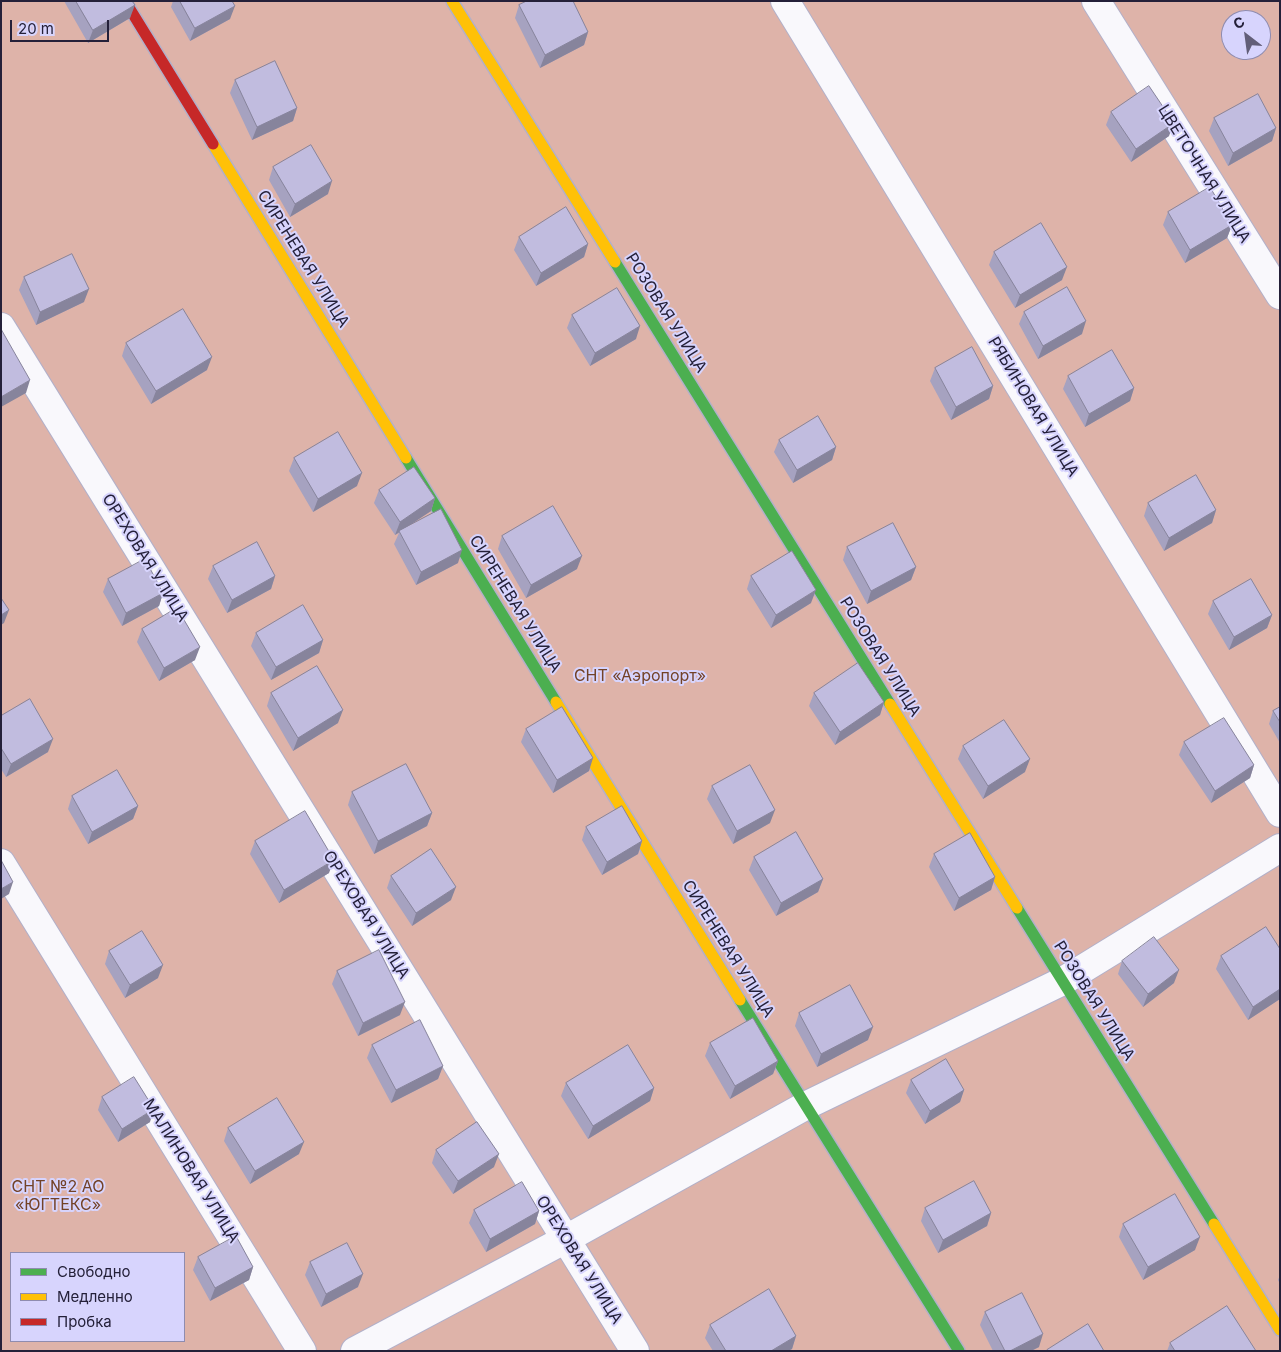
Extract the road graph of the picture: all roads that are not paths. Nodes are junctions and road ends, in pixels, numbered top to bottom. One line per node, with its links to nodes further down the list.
1 (125, 1): 11 (street, СИРЕНЕВАЯ УЛИЦА)
2 (452, 1): 10 (street, РОЗОВАЯ УЛИЦА)
3 (786, 1): 7 (street, РЯБИНОВАЯ УЛИЦА)
4 (1096, 1): 5 (street, ЦВЕТОЧНАЯ УЛИЦА)
5 (1280, 295)
6 (1, 327): 12 (street, ОРЕХОВАЯ УЛИЦА)
7 (1280, 813)
8 (1280, 848): 10 (street)
9 (1, 863): 14 (street, МАЛИНОВАЯ УЛИЦА)
10 (1063, 981): 11 (street); 13 (street, РОЗОВАЯ УЛИЦА)
11 (805, 1106): 12 (street); 17 (street, СИРЕНЕВАЯ УЛИЦА)
12 (566, 1238): 15 (street); 16 (street, ОРЕХОВАЯ УЛИЦА)
13 (1280, 1330)
14 (302, 1351)
15 (355, 1351)
16 (635, 1351)
17 (959, 1351)

